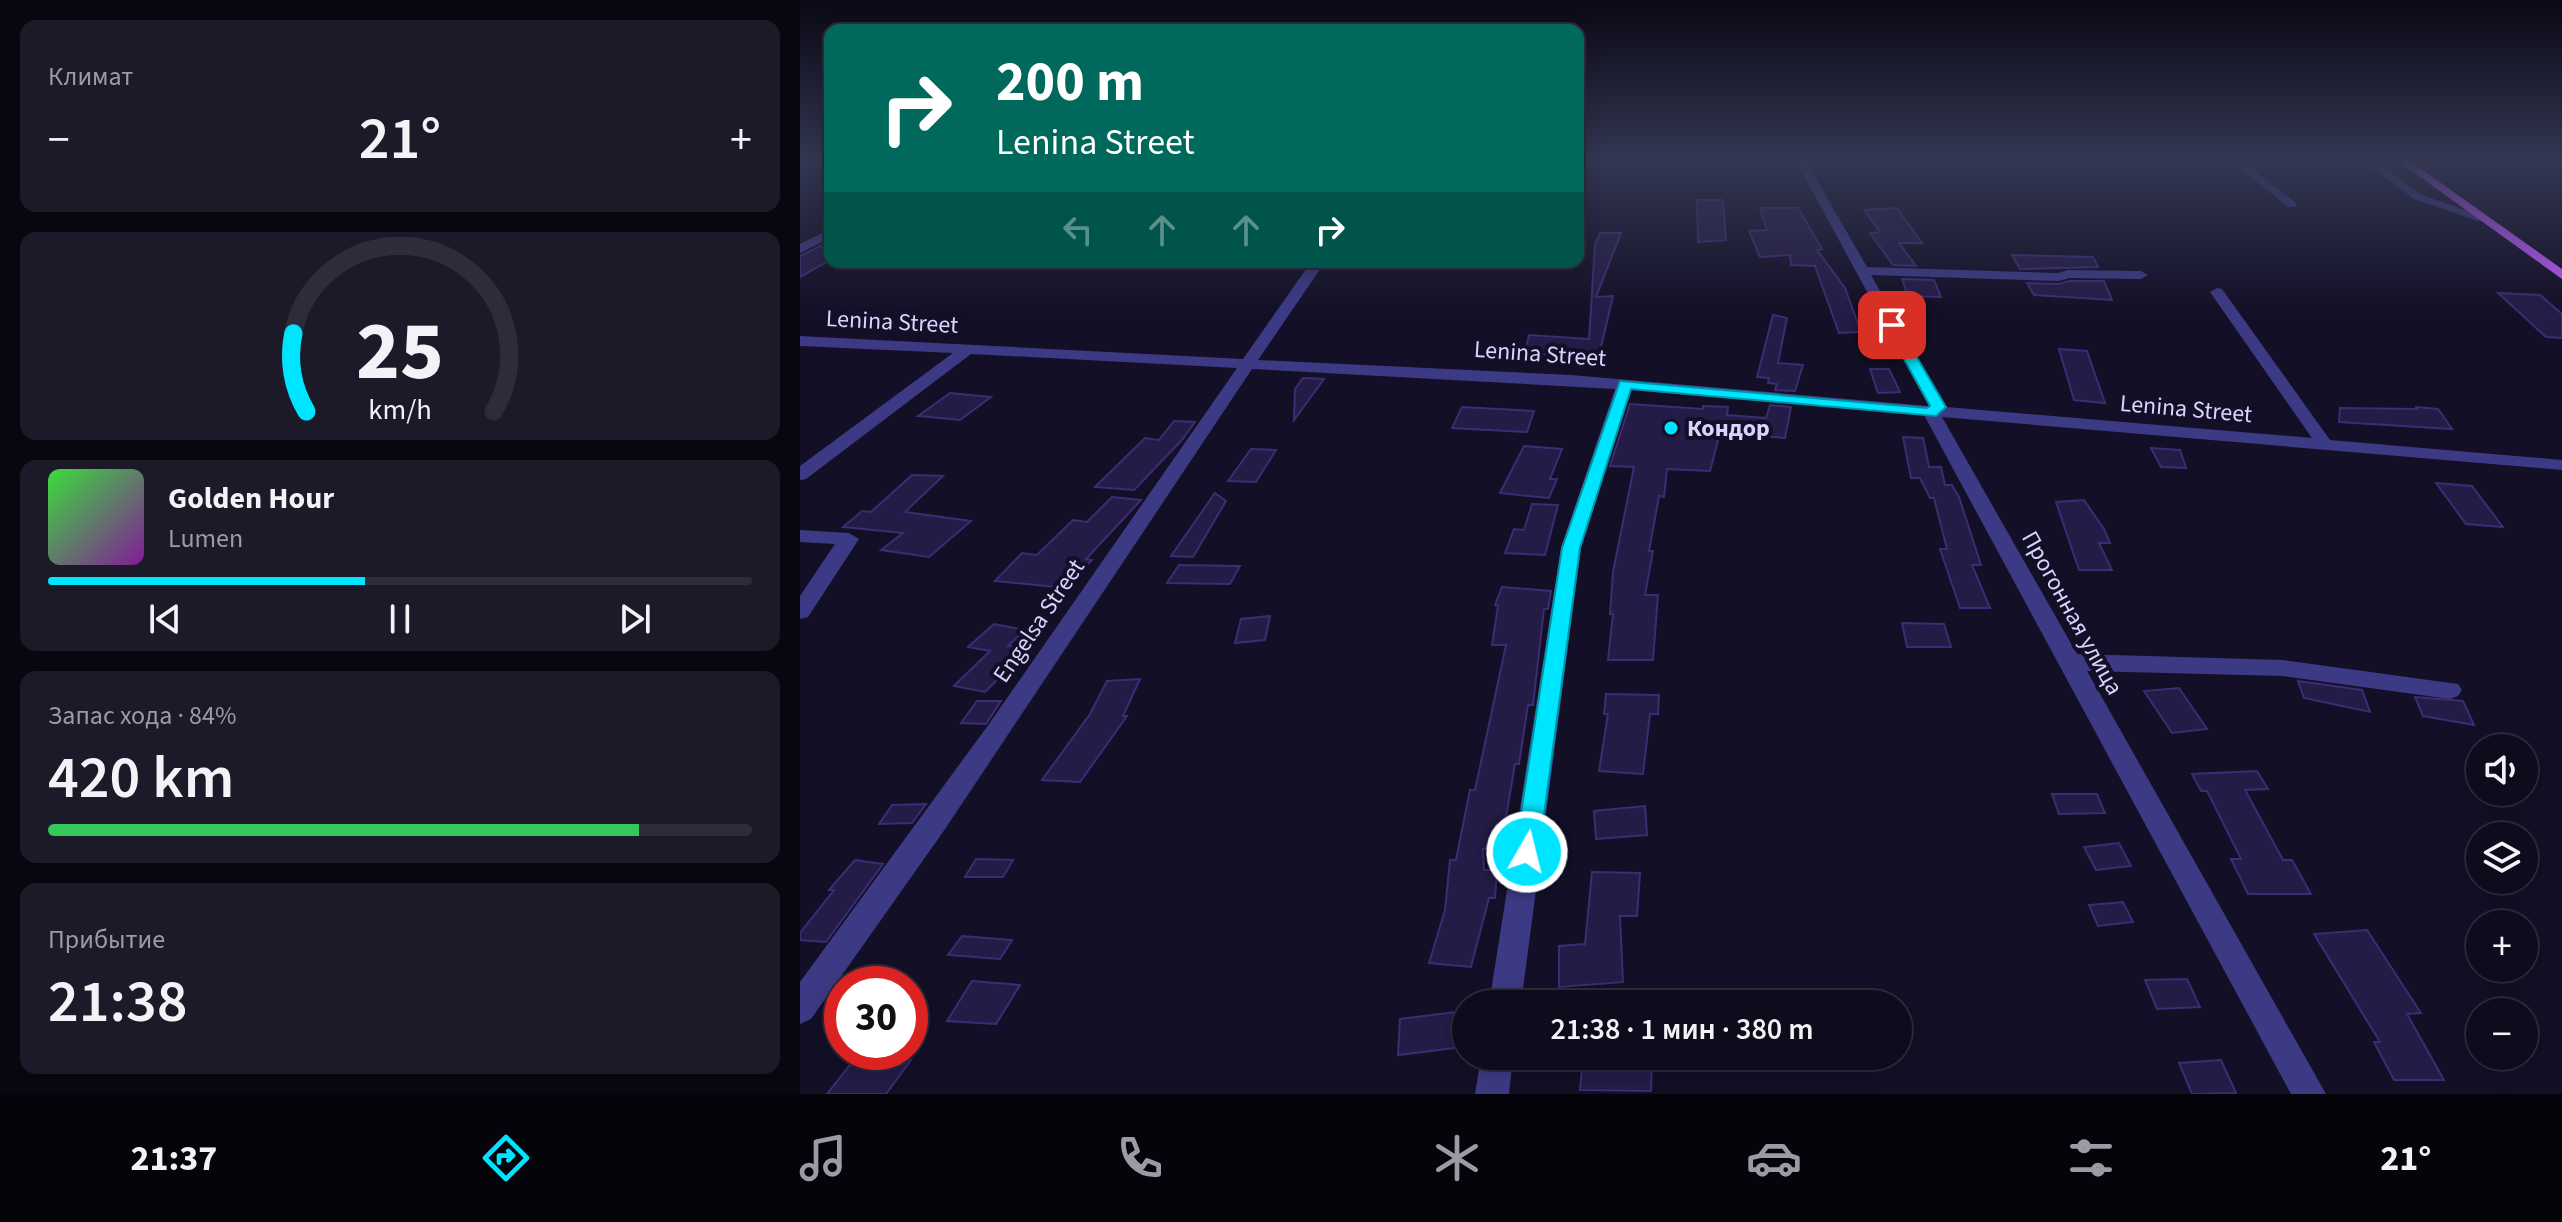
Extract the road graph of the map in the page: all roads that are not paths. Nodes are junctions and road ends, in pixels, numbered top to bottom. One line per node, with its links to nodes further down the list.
1 (1829, 212): 8 (street, Прогонная улица)
2 (2464, 212): 4 (street)
3 (2474, 212): 4 (main road)
4 (2482, 218): 10 (main road)
5 (824, 236): 6 (street)
6 (800, 249)
7 (1314, 268): 14 (street, Engelsa Street)
8 (1861, 271): 9 (street); 16 (street, Прогонная улица)
9 (2141, 275)
10 (2562, 275)
11 (2217, 292): 17 (street)
12 (800, 341): 13 (street, Lenina Street)
13 (967, 350): 14 (street, Lenina Street); 19 (street)
14 (1246, 362): 15 (street, Lenina Street); 25 (street, Engelsa Street)
15 (1625, 384): 16 (street, Lenina Street); 24 (street)
16 (1931, 412): 17 (street, Lenina Street); 22 (street, Прогонная улица)
17 (2325, 445): 18 (street, Lenina Street)
18 (2562, 465)
19 (800, 475)
20 (800, 536): 21 (street)
21 (800, 612)
22 (2070, 662): 23 (street); 28 (street, Прогонная улица)
23 (2450, 690)
24 (1507, 990)
25 (800, 1008)
26 (1495, 1070): 27 (street)
27 (1492, 1094)
28 (2309, 1094)

